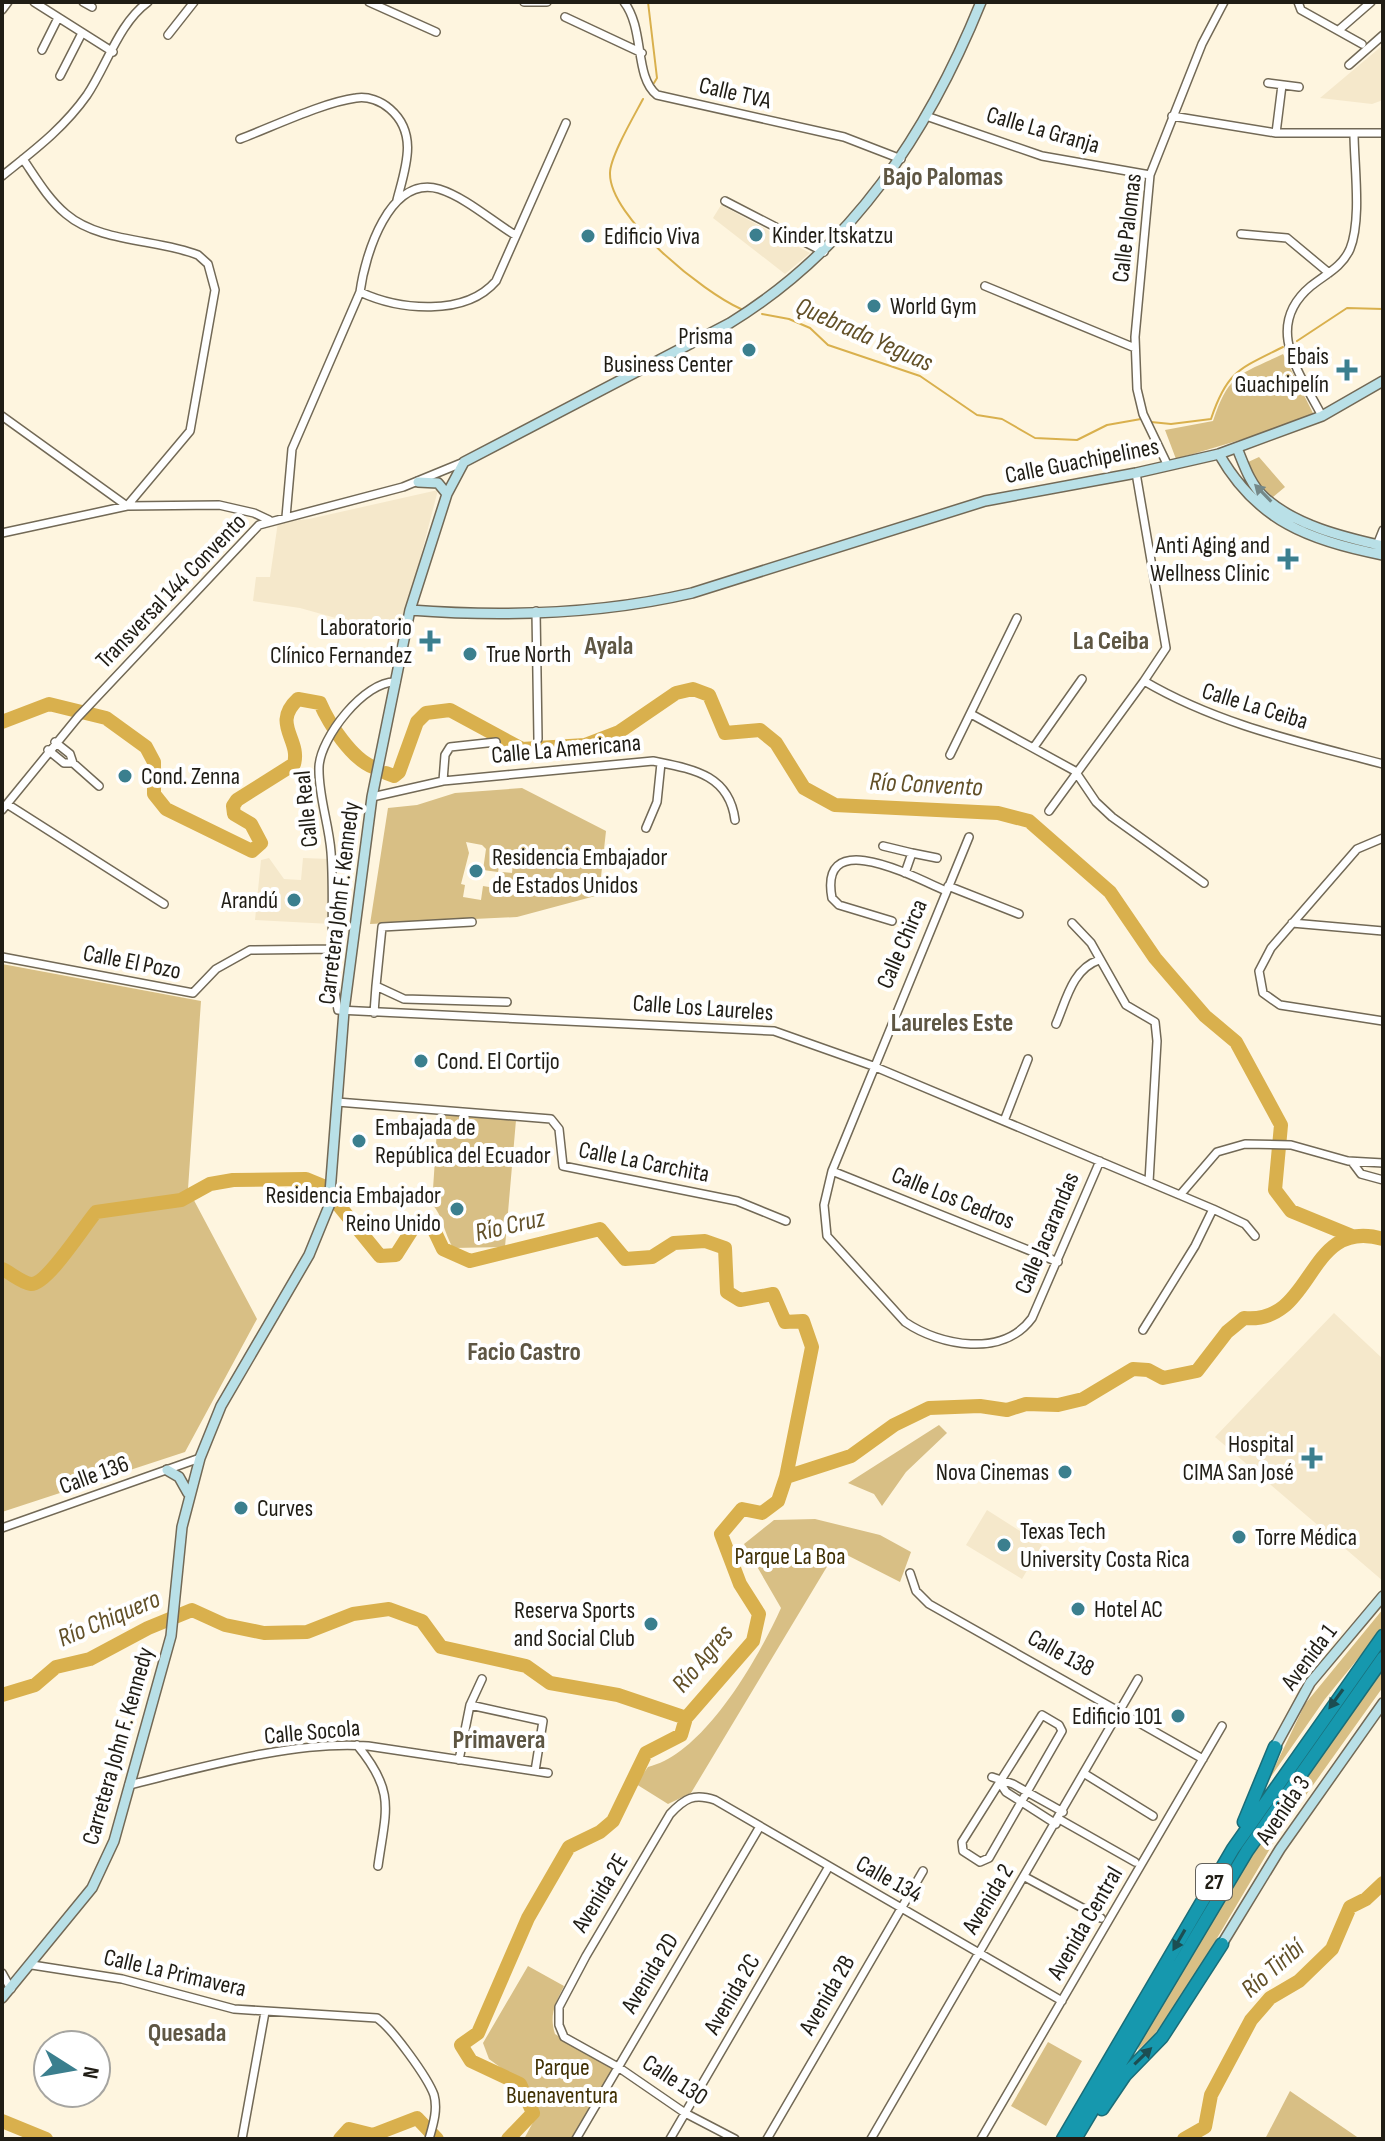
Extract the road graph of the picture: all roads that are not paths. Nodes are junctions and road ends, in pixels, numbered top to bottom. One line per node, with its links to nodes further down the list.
1 (8, 2): 16 (street)
2 (34, 2): 17 (street)
3 (51, 2): 17 (street)
4 (83, 2): 15 (street)
5 (194, 2): 23 (street)
6 (369, 2): 21 (street)
7 (524, 2): 8 (street)
8 (547, 2)
9 (624, 2): 28 (street, Calle TVA)
10 (981, 2): 34 (main road)
11 (1224, 2): 35 (street, Calle Palomas)
12 (1298, 2): 20 (street)
13 (1371, 2): 20 (street)
14 (144, 3): 27 (street)
15 (92, 7)
16 (2, 10)
17 (46, 11): 19 (street)
18 (565, 17): 28 (street)
19 (58, 18): 22 (street); 26 (street)
20 (1340, 29): 25 (street)
21 (436, 32)
22 (82, 33): 27 (street); 30 (street)
23 (168, 35)
24 (1383, 35): 29 (street)
25 (1362, 44)
26 (42, 50)
27 (113, 52): 41 (street)
28 (642, 53): 42 (street, Calle TVA)
29 (1349, 65)
30 (60, 76)
31 (1268, 83): 32 (street)
32 (1282, 85): 33 (street); 37 (street)
33 (1299, 87)
34 (926, 116): 42 (main road); 43 (street, Calle La Granja)
35 (1172, 116): 37 (street); 43 (street, Calle Palomas)
36 (566, 123): 48 (street)
37 (1276, 133): 38 (street)
38 (1354, 133): 39 (street); 50 (street)
39 (1383, 133)
40 (240, 139): 45 (street)
41 (23, 159): 44 (street); 64 (street)
42 (901, 159): 49 (main road)
43 (1150, 175): 53 (street, Calle Palomas)
44 (2, 176)
45 (397, 200): 48 (street); 52 (street)
46 (725, 201): 49 (street)
47 (1241, 234): 50 (street)
48 (515, 235): 52 (street)
49 (824, 252): 59 (main road)
50 (1329, 273): 56 (street)
51 (985, 286): 53 (street)
52 (360, 292): 66 (street)
53 (1135, 348): 60 (street, Calle Palomas)
54 (1383, 381): 56 (main road, Calle Guachipelines)
55 (2, 416): 64 (street)
56 (1322, 416): 57 (main road, Calle Guachipelines)
57 (1237, 448): 58 (main road, Calle Guachipelines); 71 (main road, one-way to 57)
58 (1219, 454): 60 (main road, Calle Guachipelines); 72 (main road)
59 (464, 462): 62 (street, Transversal 144 Convento); 63 (main road, Carretera John F. Kennedy)
60 (1168, 466): 61 (main road, Calle Guachipelines)
61 (1136, 473): 74 (main road, Calle Guachipelines); 77 (street)
62 (418, 482): 63 (main road); 66 (street, Transversal 144 Convento)
63 (447, 494): 73 (main road, Carretera John F. Kennedy)
64 (127, 506): 65 (street); 70 (street)
65 (241, 509): 67 (street); 69 (street)
66 (286, 517): 67 (street, Transversal 144 Convento)
67 (269, 520): 69 (street, Transversal 144 Convento)
68 (1383, 530): 71 (street)
69 (251, 532): 81 (street, Transversal 144 Convento)
70 (2, 533)
71 (1380, 546)
72 (1383, 555)
73 (410, 610): 74 (main road); 78 (main road, Carretera John F. Kennedy)
74 (536, 611): 80 (street)
75 (1017, 618): 79 (street)
76 (1082, 679): 83 (street)
77 (1144, 681): 88 (street, Calle La Ceiba); 89 (street)
78 (396, 682): 92 (main road, Carretera John F. Kennedy); 112 (street, Calle Real)
79 (971, 714): 83 (street); 85 (street)
80 (538, 739)
81 (55, 742): 84 (street, Transversal 144 Convento); 86 (street)
82 (496, 742): 90 (street)
83 (1034, 747): 89 (street)
84 (48, 750): 86 (street); 93 (street, Transversal 144 Convento)
85 (950, 755)
86 (73, 763): 91 (street)
87 (661, 763): 90 (street, Calle La Americana); 95 (street, Calle La Americana); 96 (street)
88 (1383, 764)
89 (1075, 771): 94 (street); 103 (street)
90 (443, 781): 92 (street, Calle La Americana)
91 (99, 786)
92 (372, 797): 117 (main road, Carretera John F. Kennedy)
93 (3, 808): 105 (street)
94 (1049, 811)
95 (735, 820)
96 (646, 828)
97 (969, 837): 104 (street, Calle Chirca)
98 (1383, 838): 110 (street)
99 (883, 846): 100 (street)
100 (912, 853): 101 (street); 102 (street)
101 (937, 858)
102 (905, 873): 104 (street); 107 (street)
103 (1204, 883)
104 (947, 888): 106 (street); 122 (street, Calle Chirca)
105 (164, 904)
106 (1019, 914)
107 (892, 921)
108 (472, 922): 115 (street)
109 (1072, 923): 114 (street)
110 (1292, 923): 111 (street); 119 (street)
111 (1383, 931)
112 (335, 949): 113 (street, Calle El Pozo); 117 (street, Calle Real)
113 (2, 957)
114 (1099, 960): 120 (street); 130 (street)
115 (376, 986): 116 (street); 118 (street)
116 (507, 1002)
117 (344, 1011): 118 (street, Calle Los Laureles); 123 (main road, Carretera John F. Kennedy)
118 (374, 1013): 122 (street, Calle Los Laureles)
119 (1383, 1021)
120 (1056, 1024)
121 (1028, 1059): 124 (street)
122 (873, 1066): 124 (street, Calle Los Laureles); 128 (street, Calle Jacarandas)
123 (337, 1102): 133 (street, Calle La Carchita); 137 (main road, Carretera John F. Kennedy)
124 (1004, 1121): 125 (street, Calle Los Laureles)
125 (1100, 1161): 130 (street, Calle Los Laureles); 135 (street, Calle Jacarandas)
126 (1352, 1162): 127 (street); 129 (street); 131 (street)
127 (1383, 1163)
128 (832, 1171): 135 (street, Calle Los Cedros); 135 (street, Calle Jacarandas)
129 (1383, 1180)
130 (1149, 1182): 131 (street, Calle Los Laureles)
131 (1180, 1195): 132 (street, Calle Los Laureles)
132 (1213, 1209): 134 (street, Calle Los Laureles); 136 (street)
133 (786, 1221)
134 (1255, 1236)
135 (1058, 1262)
136 (1143, 1330)
137 (200, 1458): 138 (street, Calle 136); 139 (main road, Carretera John F. Kennedy)
138 (167, 1470): 139 (main road); 140 (street, Calle 136)
139 (188, 1496): 161 (main road, Carretera John F. Kennedy)
140 (2, 1528)
141 (910, 1573): 149 (street, Calle 138)
142 (1383, 1596): 154 (main road, Avenida 1)
143 (1383, 1636): 168 (highway, 27, one-way to 168)
144 (1383, 1658): 196 (highway, 27)
145 (482, 1679): 148 (street)
146 (1138, 1679): 149 (street, Avenida 2)
147 (1383, 1703): 176 (main road, Avenida 3)
148 (470, 1705): 151 (street); 156 (street)
149 (1121, 1709): 155 (street, Calle 138); 159 (street, Avenida 2)
150 (553, 1714): 151 (street)
151 (543, 1721): 157 (street)
152 (1222, 1726): 155 (street, Avenida Central)
153 (357, 1745): 156 (street, Calle Socola); 161 (street, Calle Socola); 170 (street)
154 (1275, 1747): 168 (highway)
155 (1203, 1759): 182 (street, Avenida Central)
156 (459, 1760): 157 (street, Calle Socola)
157 (535, 1771): 158 (street, Calle Socola)
158 (548, 1773)
159 (1085, 1774): 165 (street); 166 (street, Avenida 2)
160 (996, 1779): 162 (street); 162 (street); 164 (street); 164 (street)
161 (129, 1785): 178 (main road, Carretera John F. Kennedy)
162 (1027, 1792): 164 (street); 166 (street)
163 (695, 1796): 167 (street, Calle 134); 184 (street, Avenida 2E)
164 (1021, 1803): 166 (street)
165 (1153, 1816)
166 (1060, 1818): 169 (street); 173 (street, Avenida 2)
167 (759, 1828): 171 (street, Calle 134); 185 (street, Avenida 2D)
168 (1233, 1849): 195 (highway, 27, one-way to 195)
169 (1135, 1862)
170 (378, 1866)
171 (828, 1868): 174 (street, Calle 134); 186 (street, Avenida 2C)
172 (923, 1871): 174 (street, Avenida 2B)
173 (1025, 1877): 175 (street); 177 (street, Avenida 2)
174 (900, 1908): 177 (street, Calle 134); 192 (street, Avenida 2B)
175 (1101, 1918)
176 (1222, 1944): 196 (highway, one-way to 176)
177 (979, 1954): 182 (street, Calle 134); 193 (street, Avenida 2)
178 (32, 1965): 180 (main road, Carretera John F. Kennedy); 183 (street, Calle La Primavera)
179 (2, 1973): 180 (street)
180 (11, 1989): 181 (main road, Carretera John F. Kennedy)
181 (2, 1998)
182 (1062, 2001): 194 (street, Avenida Central)
183 (265, 2012): 187 (street); 188 (street, Calle La Primavera)
184 (559, 2025): 185 (street, Calle 130)
185 (618, 2067): 186 (street, Calle 130); 189 (street, Avenida 2D)
186 (685, 2113): 190 (street, Avenida 2C); 191 (street, Calle 130)
187 (242, 2139)
188 (429, 2139)
189 (576, 2139)
190 (670, 2139)
191 (735, 2139)
192 (767, 2139)
193 (871, 2139)
194 (981, 2139)
195 (1063, 2139)
196 (1076, 2139)

